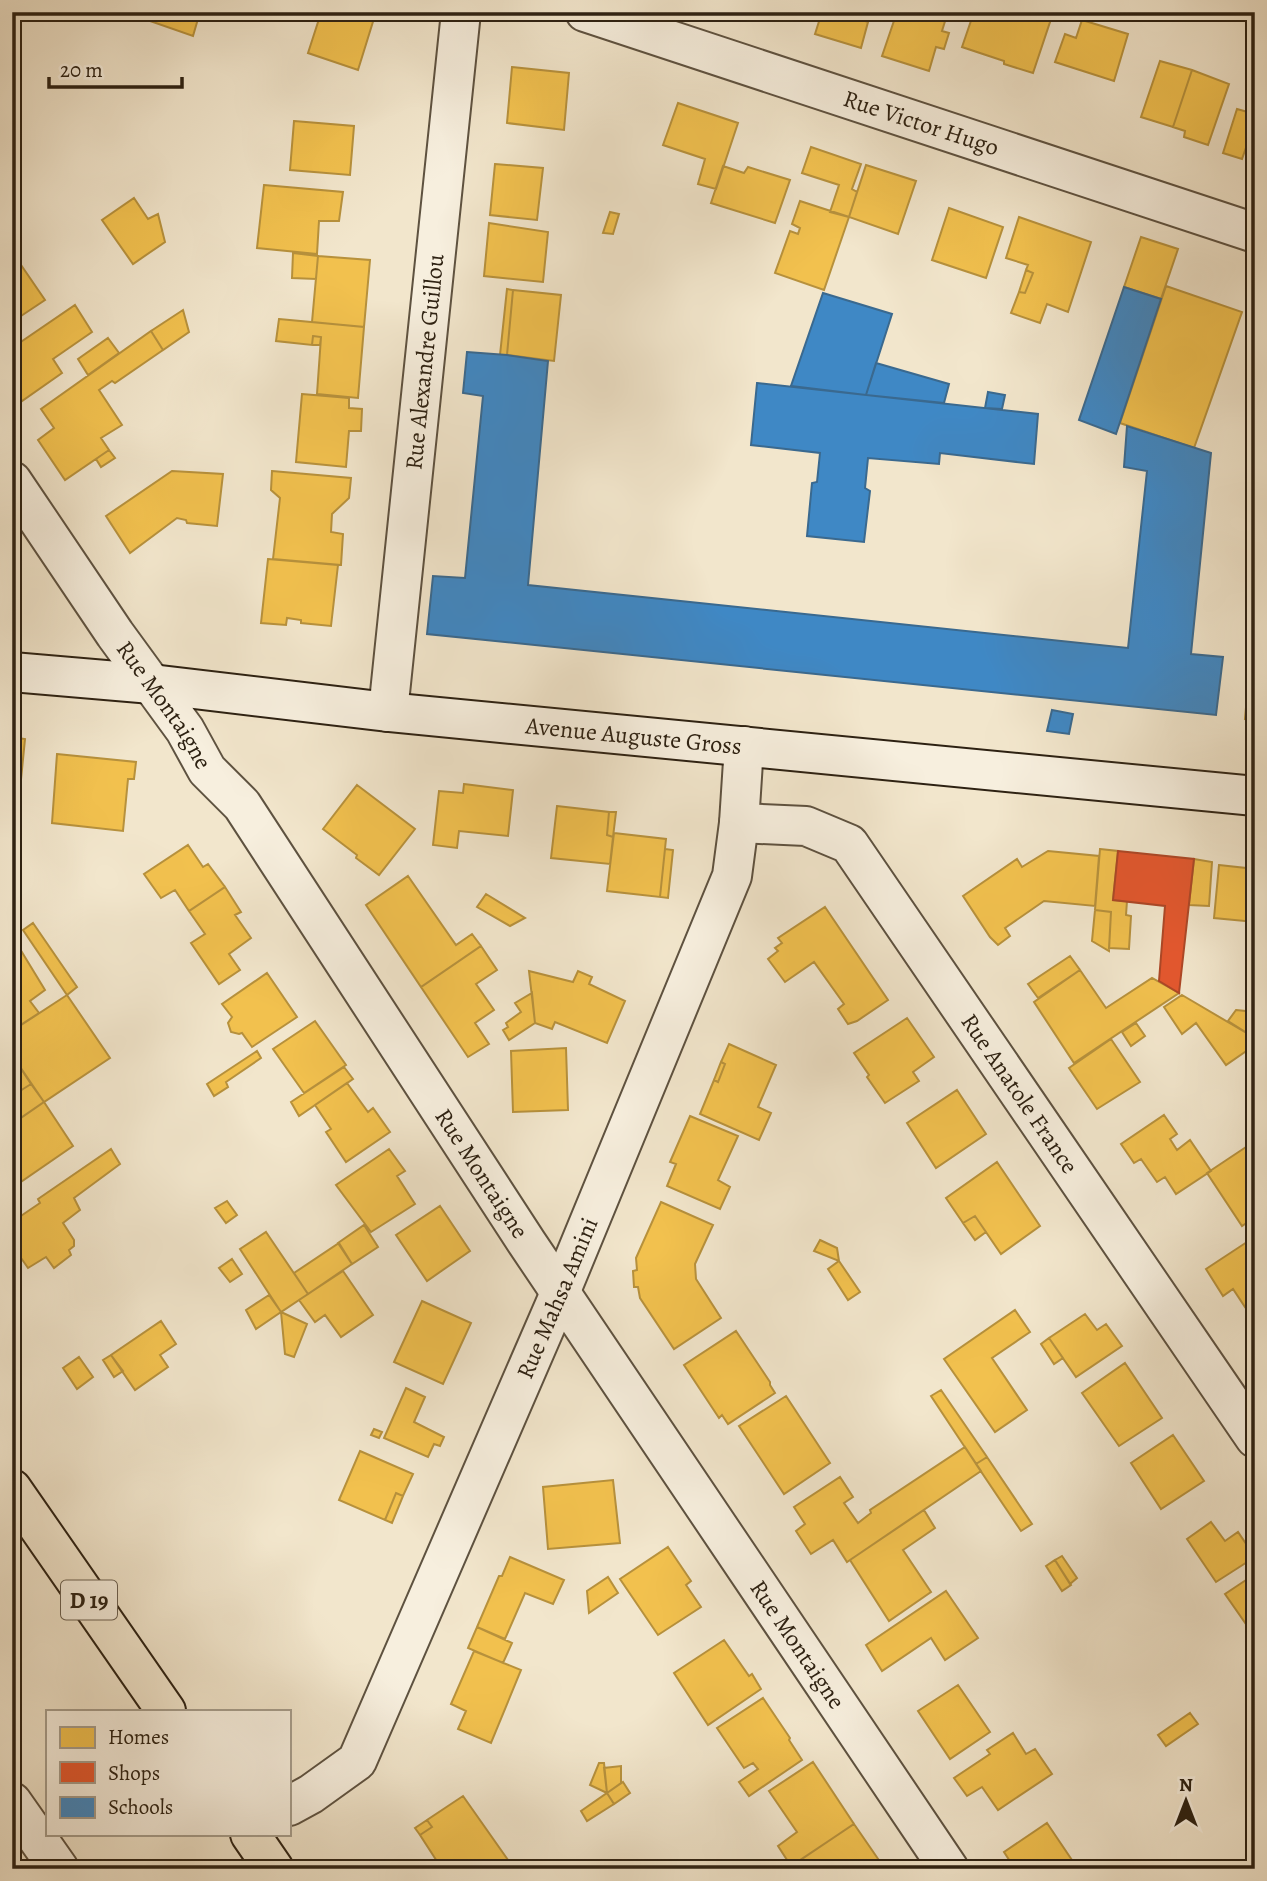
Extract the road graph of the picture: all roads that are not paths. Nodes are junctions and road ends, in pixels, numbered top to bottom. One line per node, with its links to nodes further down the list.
1 (461, 12): 7 (street, Rue Alexandre Guillou)
2 (585, 12): 3 (street, Rue Victor Hugo)
3 (1255, 233)
4 (12, 481): 6 (street, Rue Montaigne)
5 (12, 672): 6 (street, Avenue Auguste Gross)
6 (152, 684): 7 (street, Avenue Auguste Gross); 11 (street, Rue Montaigne)
7 (387, 712): 8 (street, Avenue Auguste Gross)
8 (744, 746): 9 (street, Avenue Auguste Gross); 10 (street, Rue Mahsa Amini)
9 (1255, 796)
10 (740, 823): 11 (street, Rue Mahsa Amini); 12 (street, Rue Anatole France)
11 (560, 1293): 16 (street, Rue Mahsa Amini); 20 (street, Rue Montaigne)
12 (1255, 1438)
13 (12, 1489): 14 (main road, D 19)
14 (165, 1710)
15 (12, 1802): 18 (street)
16 (290, 1804)
17 (251, 1836): 19 (main road)
18 (59, 1869)
19 (274, 1869)
20 (949, 1869)

